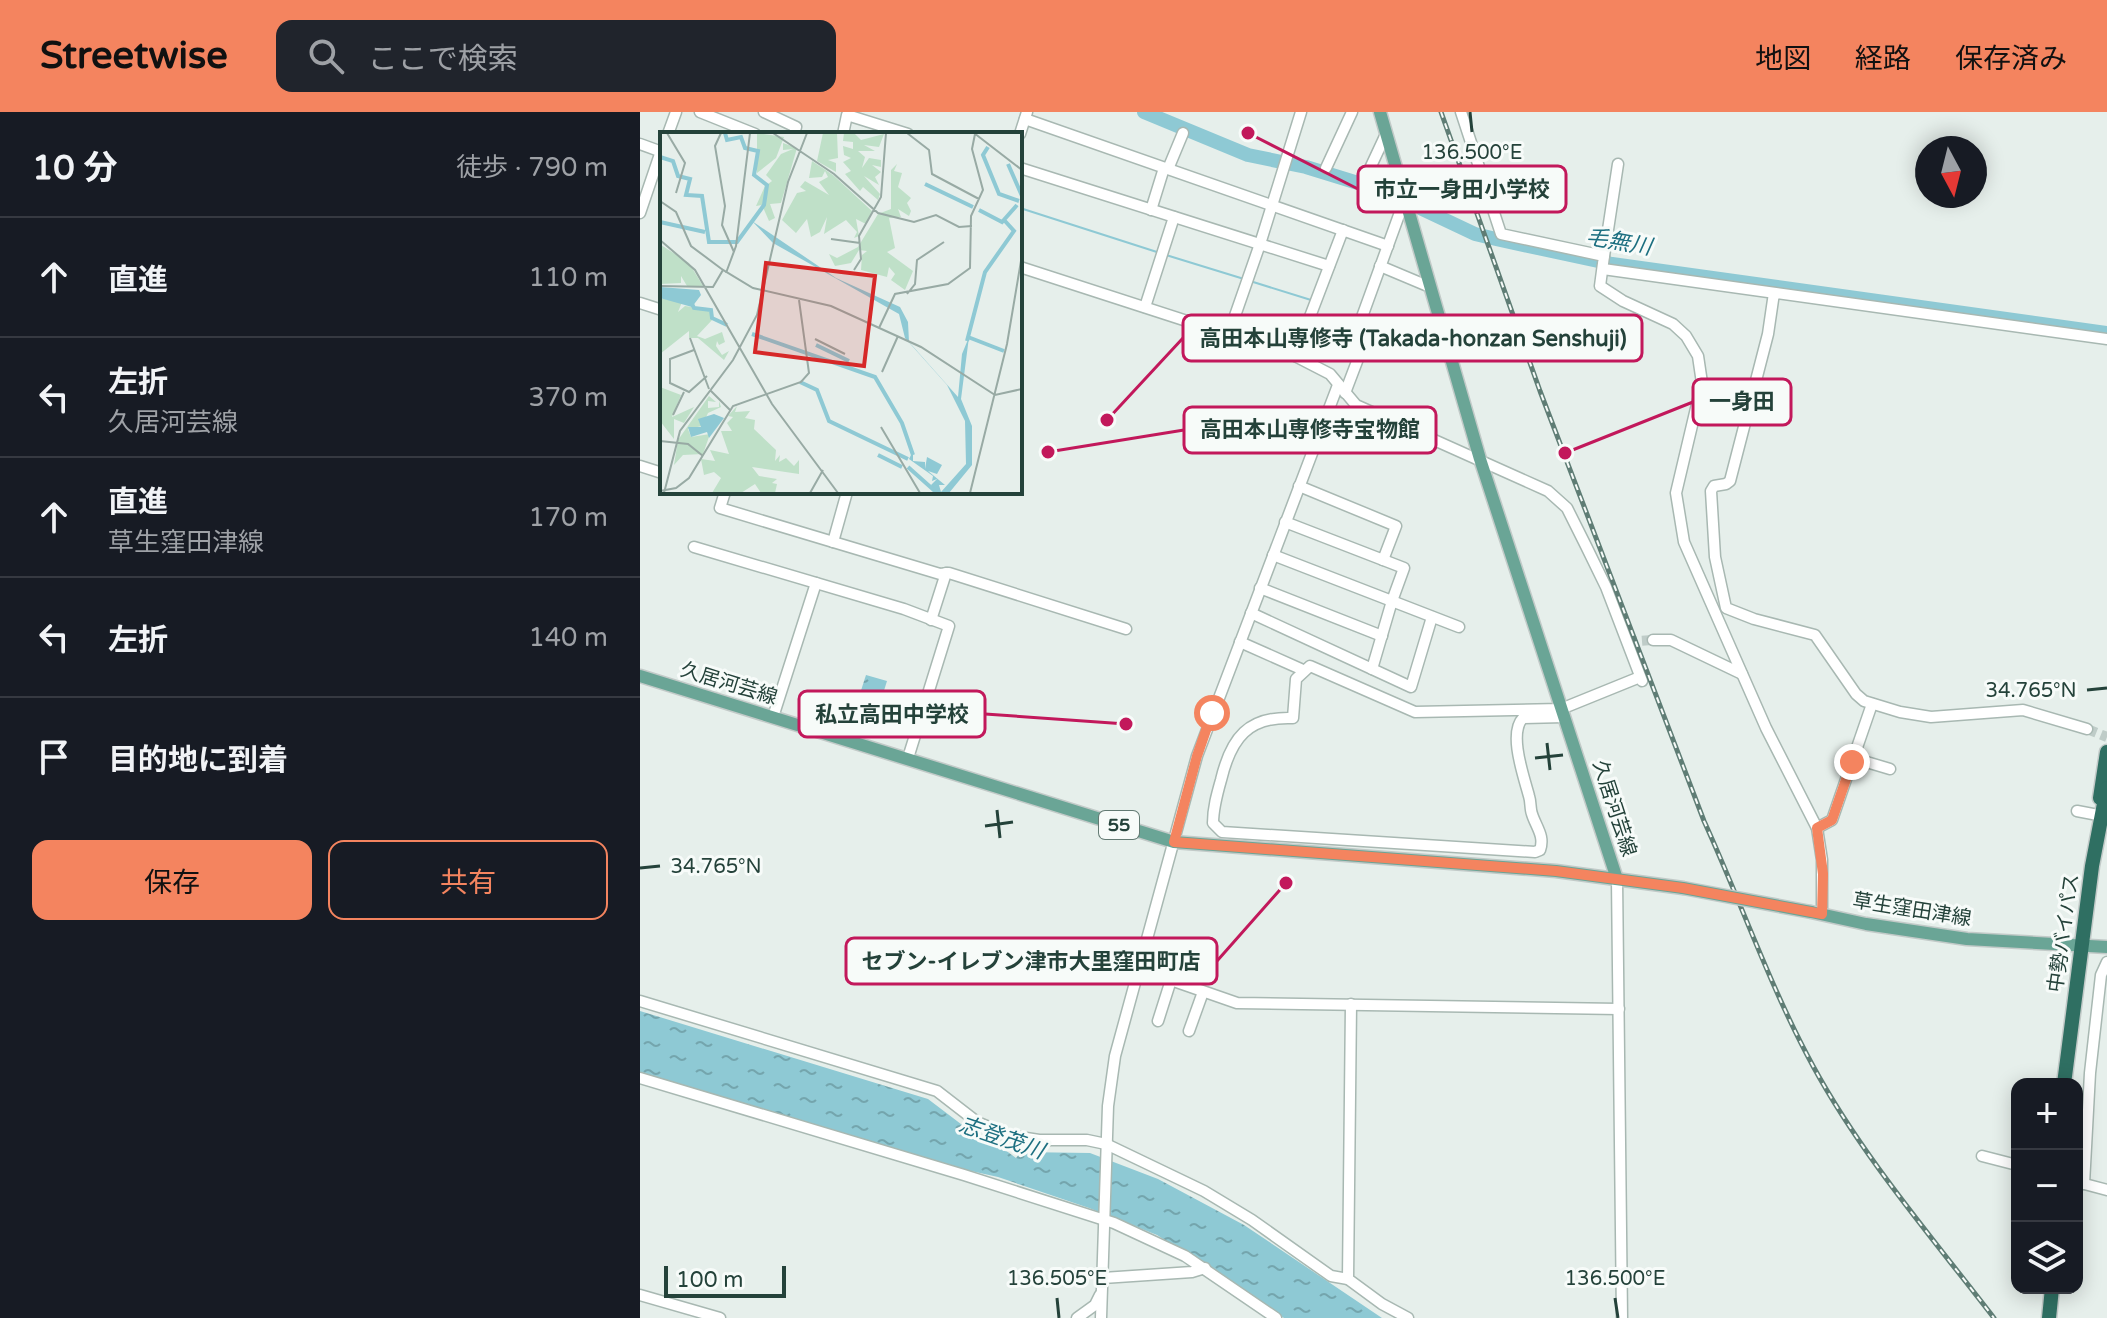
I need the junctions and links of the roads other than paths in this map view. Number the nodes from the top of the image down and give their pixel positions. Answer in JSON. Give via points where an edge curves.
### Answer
{"nodes":[{"id":1,"x":676,"y":112,"type":"edge"},
{"id":2,"x":700,"y":112,"type":"edge"},
{"id":3,"x":764,"y":112,"type":"edge"},
{"id":4,"x":1301,"y":112,"type":"edge"},
{"id":5,"x":1352,"y":112,"type":"edge"},
{"id":6,"x":1380,"y":112,"type":"edge"},
{"id":7,"x":1461,"y":112,"type":"edge"},
{"id":8,"x":847,"y":114,"type":"edge"},
{"id":9,"x":1026,"y":115,"type":"edge"},
{"id":10,"x":669,"y":132,"type":"edge"},
{"id":11,"x":750,"y":132,"type":"edge"},
{"id":12,"x":795,"y":132,"type":"edge"},
{"id":13,"x":902,"y":132,"type":"edge"},
{"id":14,"x":1183,"y":133,"type":"dead end"},
{"id":15,"x":1386,"y":134,"type":"junction"},
{"id":16,"x":640,"y":144,"type":"edge"},
{"id":17,"x":660,"y":150,"type":"edge"},
{"id":18,"x":660,"y":157,"type":"edge"},
{"id":19,"x":1618,"y":164,"type":"dead end"},
{"id":20,"x":1166,"y":168,"type":"junction"},
{"id":21,"x":1326,"y":168,"type":"dead end"},
{"id":22,"x":1022,"y":169,"type":"edge"},
{"id":23,"x":1365,"y":179,"type":"dead end"},
{"id":24,"x":1273,"y":206,"type":"junction"},
{"id":25,"x":1408,"y":207,"type":"junction"},
{"id":26,"x":1151,"y":210,"type":"junction"},
{"id":27,"x":640,"y":213,"type":"edge"},
{"id":28,"x":1174,"y":217,"type":"junction"},
{"id":29,"x":1343,"y":230,"type":"junction"},
{"id":30,"x":1260,"y":244,"type":"junction"},
{"id":31,"x":1388,"y":246,"type":"junction"},
{"id":32,"x":1604,"y":262,"type":"junction"},
{"id":33,"x":1329,"y":266,"type":"junction"},
{"id":34,"x":1380,"y":266,"type":"junction"},
{"id":35,"x":1022,"y":268,"type":"edge"},
{"id":36,"x":1430,"y":287,"type":"junction"},
{"id":37,"x":1774,"y":293,"type":"junction"},
{"id":38,"x":640,"y":303,"type":"edge"},
{"id":39,"x":1145,"y":307,"type":"junction"},
{"id":40,"x":660,"y":309,"type":"edge"},
{"id":41,"x":1307,"y":322,"type":"junction"},
{"id":42,"x":1229,"y":333,"type":"junction"},
{"id":43,"x":1354,"y":339,"type":"junction"},
{"id":44,"x":2107,"y":339,"type":"edge"},
{"id":45,"x":1295,"y":356,"type":"junction"},
{"id":46,"x":1341,"y":389,"type":"junction"},
{"id":47,"x":1480,"y":459,"type":"junction"},
{"id":48,"x":640,"y":466,"type":"edge"},
{"id":49,"x":660,"y":472,"type":"edge"},
{"id":50,"x":1299,"y":486,"type":"junction"},
{"id":51,"x":724,"y":494,"type":"edge"},
{"id":52,"x":846,"y":494,"type":"edge"},
{"id":53,"x":1285,"y":522,"type":"junction"},
{"id":54,"x":833,"y":542,"type":"junction"},
{"id":55,"x":694,"y":547,"type":"dead end"},
{"id":56,"x":1273,"y":555,"type":"junction"},
{"id":57,"x":1383,"y":560,"type":"junction"},
{"id":58,"x":946,"y":573,"type":"junction"},
{"id":59,"x":816,"y":583,"type":"junction"},
{"id":60,"x":1260,"y":588,"type":"junction"},
{"id":61,"x":1392,"y":601,"type":"junction"},
{"id":62,"x":1713,"y":608,"type":"junction"},
{"id":63,"x":1726,"y":608,"type":"junction"},
{"id":64,"x":1251,"y":613,"type":"junction"},
{"id":65,"x":1432,"y":617,"type":"junction"},
{"id":66,"x":931,"y":620,"type":"junction"},
{"id":67,"x":1459,"y":627,"type":"dead end"},
{"id":68,"x":1126,"y":629,"type":"dead end"},
{"id":69,"x":1382,"y":636,"type":"junction"},
{"id":70,"x":1653,"y":640,"type":"tunnel mouth"},
{"id":71,"x":1240,"y":642,"type":"junction"},
{"id":72,"x":1372,"y":669,"type":"junction"},
{"id":73,"x":1303,"y":670,"type":"junction"},
{"id":74,"x":1744,"y":675,"type":"junction"},
{"id":75,"x":640,"y":676,"type":"edge"},
{"id":76,"x":1872,"y":704,"type":"junction"},
{"id":77,"x":1562,"y":713,"type":"junction"},
{"id":78,"x":773,"y":717,"type":"junction"},
{"id":79,"x":2087,"y":729,"type":"tunnel mouth"},
{"id":80,"x":2107,"y":752,"type":"edge"},
{"id":81,"x":908,"y":758,"type":"junction"},
{"id":82,"x":1853,"y":758,"type":"junction"},
{"id":83,"x":1890,"y":769,"type":"dead end"},
{"id":84,"x":2107,"y":788,"type":"edge"},
{"id":85,"x":2077,"y":811,"type":"dead end"},
{"id":86,"x":2102,"y":813,"type":"edge"},
{"id":87,"x":1817,"y":828,"type":"junction"},
{"id":88,"x":1174,"y":842,"type":"junction"},
{"id":89,"x":2092,"y":866,"type":"junction"},
{"id":90,"x":1617,"y":879,"type":"junction"},
{"id":91,"x":1817,"y":913,"type":"junction"},
{"id":92,"x":2082,"y":946,"type":"junction"},
{"id":93,"x":2107,"y":947,"type":"edge"},
{"id":94,"x":2107,"y":962,"type":"edge"},
{"id":95,"x":1140,"y":964,"type":"junction"},
{"id":96,"x":1171,"y":980,"type":"junction"},
{"id":97,"x":1203,"y":992,"type":"junction"},
{"id":98,"x":640,"y":1001,"type":"edge"},
{"id":99,"x":1351,"y":1004,"type":"junction"},
{"id":100,"x":1619,"y":1009,"type":"junction"},
{"id":101,"x":1158,"y":1021,"type":"dead end"},
{"id":102,"x":1189,"y":1031,"type":"dead end"},
{"id":103,"x":640,"y":1078,"type":"edge"},
{"id":104,"x":2065,"y":1078,"type":"edge"},
{"id":105,"x":1106,"y":1146,"type":"junction"},
{"id":106,"x":2083,"y":1150,"type":"edge"},
{"id":107,"x":1982,"y":1156,"type":"dead end"},
{"id":108,"x":2011,"y":1163,"type":"edge"},
{"id":109,"x":2083,"y":1184,"type":"edge"},
{"id":110,"x":2107,"y":1190,"type":"edge"},
{"id":111,"x":1104,"y":1221,"type":"junction"},
{"id":112,"x":1205,"y":1268,"type":"junction"},
{"id":113,"x":1348,"y":1279,"type":"junction"},
{"id":114,"x":1103,"y":1284,"type":"junction"},
{"id":115,"x":2051,"y":1294,"type":"edge"},
{"id":116,"x":640,"y":1295,"type":"edge"},
{"id":117,"x":720,"y":1318,"type":"edge"},
{"id":118,"x":1077,"y":1318,"type":"edge"},
{"id":119,"x":1101,"y":1318,"type":"edge"},
{"id":120,"x":1276,"y":1318,"type":"edge"},
{"id":121,"x":1408,"y":1318,"type":"edge"},
{"id":122,"x":1622,"y":1318,"type":"edge"},
{"id":123,"x":2049,"y":1318,"type":"edge"}],
"edges":[{"from":1,"to":10,"type":"street"},
{"from":2,"to":11,"type":"street"},
{"from":3,"to":12,"type":"street","via":[[796,127]]},
{"from":4,"to":24,"type":"street"},
{"from":5,"to":21,"type":"street"},
{"from":6,"to":15,"type":"main road","name":"久居河芸線"},
{"from":7,"to":32,"type":"street","via":[[1501,234]]},
{"from":8,"to":13,"type":"street"},
{"from":9,"to":20,"type":"street"},
{"from":14,"to":20,"type":"street"},
{"from":15,"to":23,"type":"street"},
{"from":15,"to":25,"type":"main road","name":"久居河芸線"},
{"from":16,"to":17,"type":"street"},
{"from":18,"to":27,"type":"street"},
{"from":19,"to":32,"type":"street"},
{"from":20,"to":24,"type":"street"},
{"from":20,"to":26,"type":"street"},
{"from":22,"to":26,"type":"street"},
{"from":24,"to":29,"type":"street"},
{"from":24,"to":30,"type":"street"},
{"from":25,"to":31,"type":"street","via":[[1403,204]]},
{"from":25,"to":36,"type":"main road","name":"久居河芸線"},
{"from":26,"to":28,"type":"street"},
{"from":28,"to":30,"type":"street"},
{"from":28,"to":39,"type":"street"},
{"from":29,"to":31,"type":"street"},
{"from":29,"to":33,"type":"street"},
{"from":30,"to":33,"type":"street"},
{"from":30,"to":42,"type":"street"},
{"from":31,"to":34,"type":"street"},
{"from":32,"to":37,"type":"street"},
{"from":32,"to":62,"type":"street","via":[[1600,286],[1673,324],[1698,356],[1702,383],[1677,501],[1684,542]]},
{"from":33,"to":41,"type":"street"},
{"from":34,"to":36,"type":"street"},
{"from":34,"to":43,"type":"street"},
{"from":35,"to":39,"type":"street"},
{"from":36,"to":47,"type":"main road","name":"久居河芸線"},
{"from":37,"to":44,"type":"street"},
{"from":37,"to":63,"type":"street","via":[[1730,481],[1711,491],[1715,557]]},
{"from":38,"to":40,"type":"street"},
{"from":39,"to":42,"type":"street"},
{"from":41,"to":43,"type":"street"},
{"from":41,"to":45,"type":"street"},
{"from":42,"to":45,"type":"street"},
{"from":43,"to":46,"type":"street","via":[[1364,343]]},
{"from":45,"to":46,"type":"street","via":[[1330,374]]},
{"from":46,"to":47,"type":"street","via":[[1356,405]]},
{"from":46,"to":50,"type":"street"},
{"from":47,"to":77,"type":"main road","name":"久居河芸線"},
{"from":47,"to":77,"type":"street","via":[[1562,502],[1606,587],[1642,680]]},
{"from":48,"to":49,"type":"street"},
{"from":50,"to":53,"type":"street"},
{"from":50,"to":57,"type":"street","via":[[1396,526]]},
{"from":51,"to":54,"type":"street","via":[[720,508]]},
{"from":52,"to":54,"type":"street"},
{"from":53,"to":56,"type":"street"},
{"from":53,"to":57,"type":"street"},
{"from":54,"to":58,"type":"street"},
{"from":55,"to":59,"type":"street"},
{"from":56,"to":60,"type":"street"},
{"from":56,"to":61,"type":"street"},
{"from":57,"to":61,"type":"street","via":[[1404,568]]},
{"from":58,"to":66,"type":"street"},
{"from":58,"to":68,"type":"street"},
{"from":59,"to":66,"type":"street"},
{"from":59,"to":78,"type":"street"},
{"from":60,"to":64,"type":"street"},
{"from":60,"to":69,"type":"street"},
{"from":61,"to":65,"type":"street"},
{"from":61,"to":69,"type":"street"},
{"from":62,"to":63,"type":"street"},
{"from":62,"to":74,"type":"street"},
{"from":63,"to":76,"type":"street","via":[[1815,635],[1847,683]]},
{"from":64,"to":71,"type":"street"},
{"from":64,"to":72,"type":"street"},
{"from":65,"to":67,"type":"street"},
{"from":65,"to":72,"type":"street","via":[[1411,687]]},
{"from":66,"to":81,"type":"street","via":[[949,626]]},
{"from":69,"to":72,"type":"street"},
{"from":70,"to":74,"type":"street","via":[[1671,640]]},
{"from":71,"to":73,"type":"street"},
{"from":71,"to":88,"type":"street","via":[[1197,756]]},
{"from":73,"to":77,"type":"street","via":[[1310,666],[1415,712]]},
{"from":73,"to":77,"type":"street","via":[[1296,679],[1293,718],[1257,723],[1232,746],[1214,810],[1219,831],[1538,851],[1541,836],[1531,813],[1517,728],[1523,718]]},
{"from":74,"to":87,"type":"street"},
{"from":75,"to":78,"type":"main road","name":"久居河芸線","number":"55"},
{"from":76,"to":79,"type":"street","via":[[1931,717],[2023,710]]},
{"from":76,"to":82,"type":"street"},
{"from":77,"to":90,"type":"main road","name":"久居河芸線"},
{"from":78,"to":81,"type":"main road","name":"久居河芸線","number":"55"},
{"from":80,"to":86,"type":"highway"},
{"from":81,"to":88,"type":"main road","name":"久居河芸線","number":"55"},
{"from":82,"to":83,"type":"street"},
{"from":82,"to":87,"type":"street","via":[[1832,820]]},
{"from":84,"to":89,"type":"highway","name":"中勢バイパス"},
{"from":85,"to":86,"type":"street"},
{"from":86,"to":89,"type":"highway"},
{"from":87,"to":91,"type":"street","via":[[1823,874]]},
{"from":88,"to":90,"type":"main road","name":"久居河芸線","number":"55"},
{"from":88,"to":95,"type":"street"},
{"from":89,"to":92,"type":"highway","name":"中勢バイパス"},
{"from":90,"to":91,"type":"main road","name":"草生窪田津線","bridge":true},
{"from":90,"to":100,"type":"street"},
{"from":91,"to":92,"type":"main road","name":"草生窪田津線","via":[[1967,939]]},
{"from":92,"to":93,"type":"main road","name":"草生窪田津線"},
{"from":92,"to":104,"type":"highway","name":"中勢バイパス"},
{"from":94,"to":106,"type":"street","via":[[2099,989]]},
{"from":95,"to":96,"type":"street"},
{"from":95,"to":105,"type":"street","via":[[1115,1056]]},
{"from":96,"to":97,"type":"street"},
{"from":96,"to":101,"type":"street"},
{"from":97,"to":99,"type":"street","via":[[1237,1003]]},
{"from":97,"to":102,"type":"street"},
{"from":98,"to":105,"type":"street","via":[[937,1091],[977,1122],[1008,1135]]},
{"from":99,"to":100,"type":"street"},
{"from":99,"to":113,"type":"street"},
{"from":100,"to":122,"type":"street"},
{"from":103,"to":111,"type":"street"},
{"from":105,"to":111,"type":"street"},
{"from":105,"to":113,"type":"street","via":[[1204,1191],[1331,1276]]},
{"from":107,"to":108,"type":"street"},
{"from":109,"to":110,"type":"street"},
{"from":111,"to":112,"type":"street"},
{"from":111,"to":114,"type":"street"},
{"from":112,"to":114,"type":"street"},
{"from":112,"to":120,"type":"street"},
{"from":113,"to":121,"type":"street"},
{"from":114,"to":118,"type":"street","via":[[1095,1305]]},
{"from":114,"to":119,"type":"street"},
{"from":115,"to":123,"type":"highway"},
{"from":116,"to":117,"type":"street"}]}
